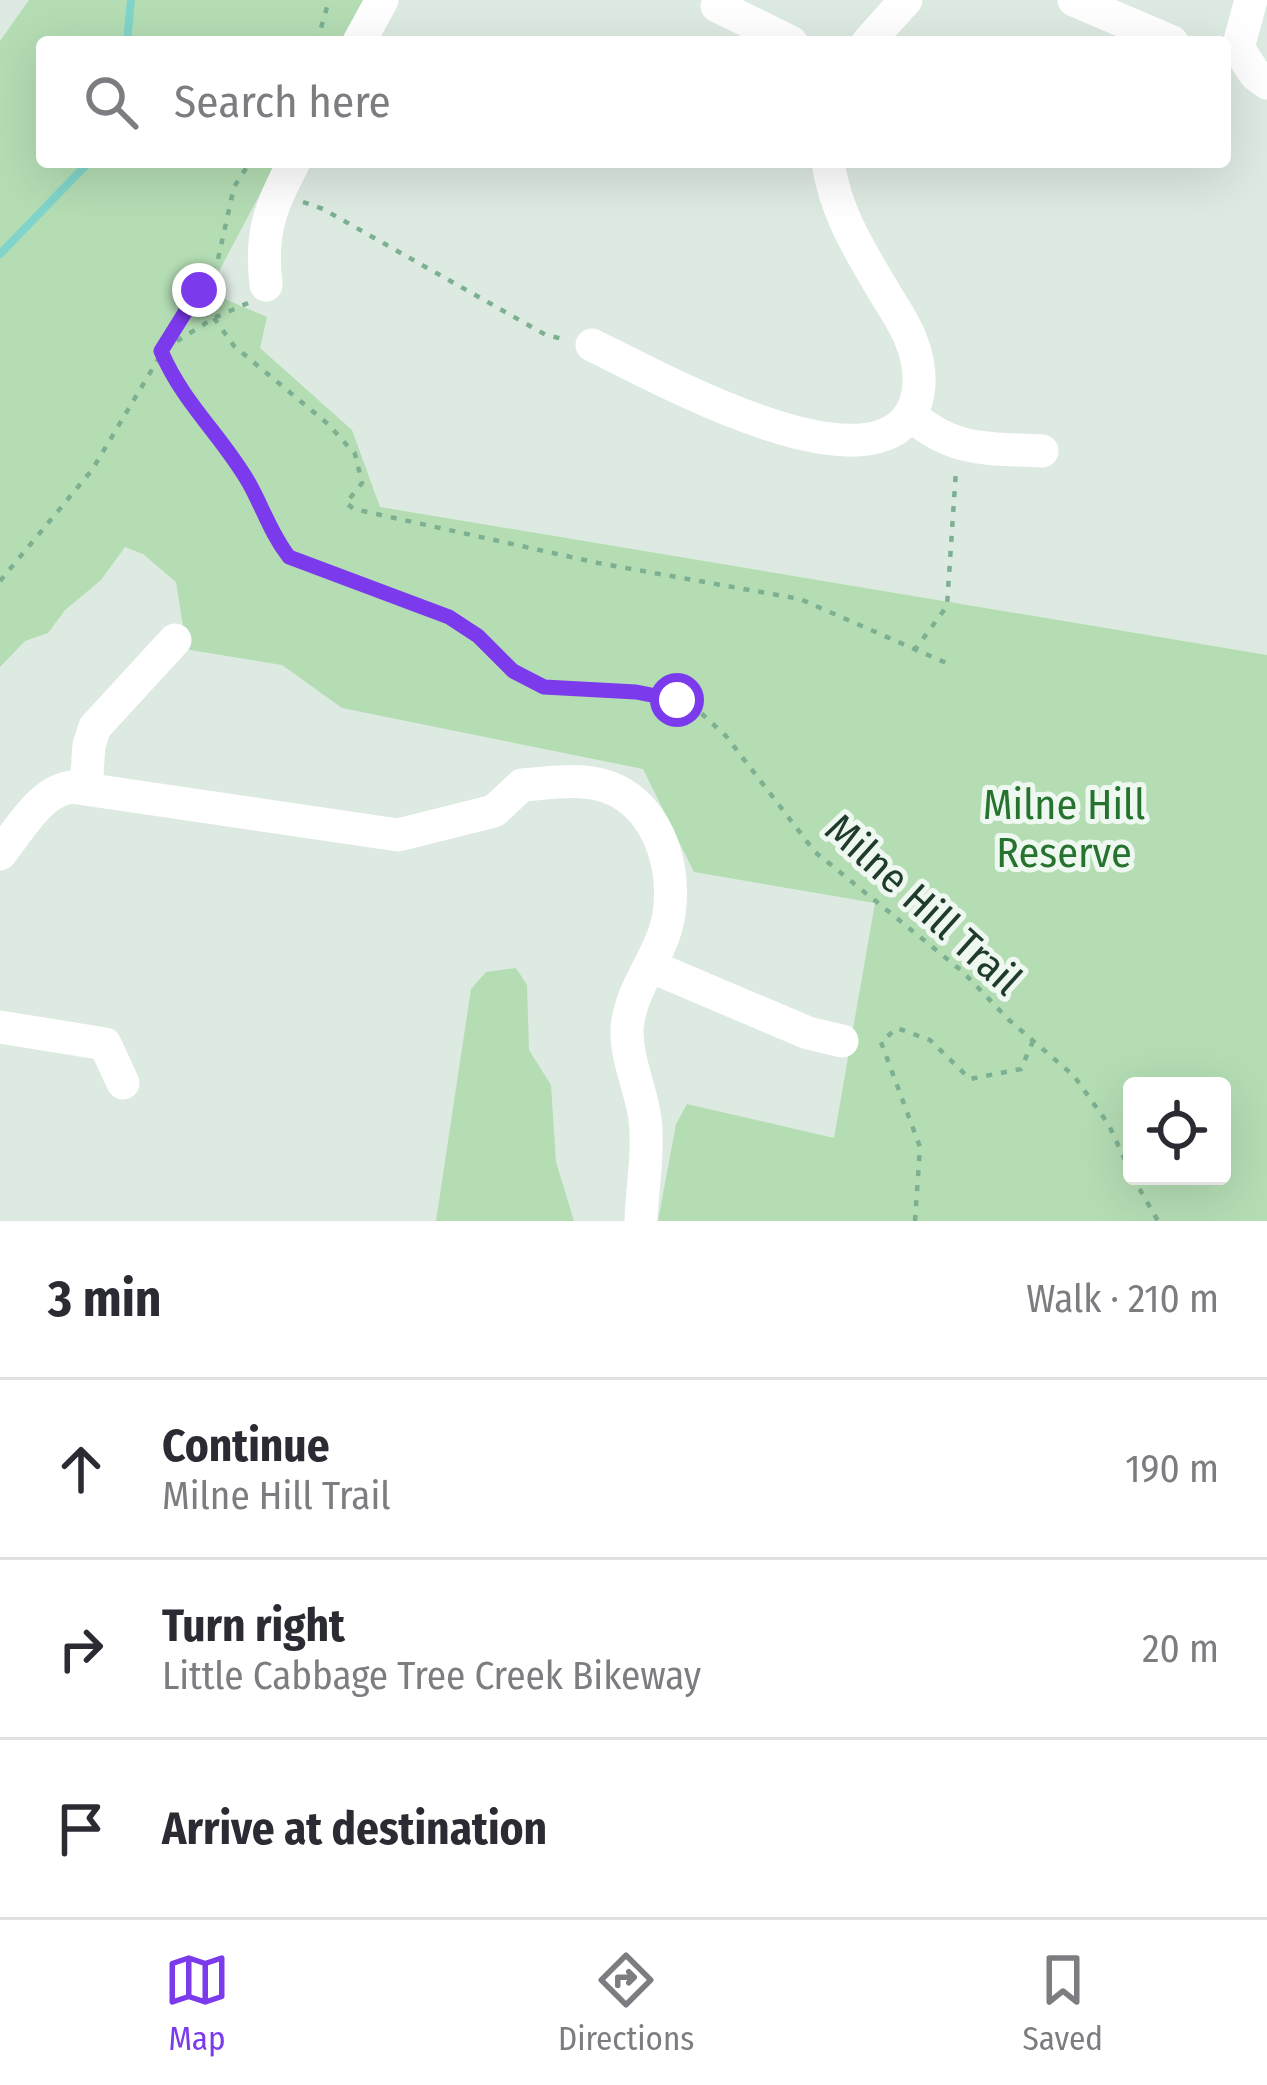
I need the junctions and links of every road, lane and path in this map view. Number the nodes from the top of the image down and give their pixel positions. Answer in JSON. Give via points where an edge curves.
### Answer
{"nodes":[{"id":1,"x":328,"y":0,"type":"edge"},
{"id":2,"x":382,"y":0,"type":"edge"},
{"id":3,"x":906,"y":0,"type":"edge"},
{"id":4,"x":1074,"y":0,"type":"edge"},
{"id":5,"x":1251,"y":0,"type":"edge"},
{"id":6,"x":717,"y":6,"type":"dead end"},
{"id":7,"x":319,"y":36,"type":"edge"},
{"id":8,"x":362,"y":36,"type":"edge"},
{"id":9,"x":779,"y":36,"type":"edge"},
{"id":10,"x":873,"y":36,"type":"edge"},
{"id":11,"x":1158,"y":36,"type":"edge"},
{"id":12,"x":1232,"y":51,"type":"edge"},
{"id":13,"x":1267,"y":82,"type":"edge"},
{"id":14,"x":246,"y":168,"type":"edge"},
{"id":15,"x":291,"y":168,"type":"edge"},
{"id":16,"x":829,"y":168,"type":"edge"},
{"id":17,"x":277,"y":193,"type":"junction"},
{"id":18,"x":266,"y":285,"type":"joint"},
{"id":19,"x":214,"y":318,"type":"junction"},
{"id":20,"x":592,"y":345,"type":"joint"},
{"id":21,"x":161,"y":351,"type":"junction"},
{"id":22,"x":910,"y":415,"type":"junction"},
{"id":23,"x":947,"y":442,"type":"junction"},
{"id":24,"x":1042,"y":451,"type":"dead end"},
{"id":25,"x":0,"y":581,"type":"edge"},
{"id":26,"x":175,"y":640,"type":"dead end"},
{"id":27,"x":914,"y":651,"type":"junction"},
{"id":28,"x":951,"y":665,"type":"dead end"},
{"id":29,"x":86,"y":788,"type":"junction"},
{"id":30,"x":0,"y":854,"type":"edge"},
{"id":31,"x":650,"y":965,"type":"junction"},
{"id":32,"x":0,"y":1027,"type":"edge"},
{"id":33,"x":842,"y":1041,"type":"dead end"},
{"id":34,"x":1033,"y":1041,"type":"junction"},
{"id":35,"x":123,"y":1083,"type":"dead end"},
{"id":36,"x":1123,"y":1156,"type":"edge"},
{"id":37,"x":1137,"y":1185,"type":"edge"},
{"id":38,"x":640,"y":1221,"type":"edge"},
{"id":39,"x":915,"y":1221,"type":"edge"},
{"id":40,"x":1158,"y":1221,"type":"edge"}],
"edges":[{"from":1,"to":7,"type":"path"},
{"from":2,"to":8,"type":"street"},
{"from":3,"to":10,"type":"street"},
{"from":4,"to":11,"type":"street"},
{"from":5,"to":12,"type":"street"},
{"from":6,"to":9,"type":"street"},
{"from":12,"to":13,"type":"street"},
{"from":14,"to":21,"type":"path","via":[[218,259]]},
{"from":15,"to":17,"type":"street"},
{"from":16,"to":22,"type":"street","via":[[850,233],[912,342],[920,390]]},
{"from":17,"to":18,"type":"street","via":[[261,247]]},
{"from":17,"to":20,"type":"path","via":[[323,209],[547,335]]},
{"from":18,"to":19,"type":"path","via":[[244,307]]},
{"from":19,"to":21,"type":"path"},
{"from":19,"to":27,"type":"path","via":[[233,346],[355,454],[362,483],[346,503],[354,509],[800,599]]},
{"from":20,"to":22,"type":"street","via":[[791,431],[878,440]]},
{"from":21,"to":25,"type":"path","via":[[92,470]]},
{"from":21,"to":34,"type":"path","name":"Milne Hill Trail","via":[[175,385],[249,482],[289,557],[449,617],[544,687],[636,692],[702,714],[815,852],[962,971]]},
{"from":22,"to":23,"type":"street"},
{"from":23,"to":24,"type":"street"},
{"from":23,"to":27,"type":"path","via":[[945,463],[956,470],[947,606]]},
{"from":26,"to":29,"type":"street","via":[[95,727]]},
{"from":27,"to":28,"type":"path"},
{"from":29,"to":30,"type":"street","via":[[53,792]]},
{"from":29,"to":31,"type":"street","via":[[398,835],[494,811],[522,785],[601,785],[637,804],[663,849],[669,894]]},
{"from":31,"to":33,"type":"street"},
{"from":31,"to":38,"type":"street","via":[[627,1035],[646,1123]]},
{"from":32,"to":35,"type":"street","via":[[105,1044]]},
{"from":34,"to":36,"type":"path","name":"Milne Hill Trail","via":[[1074,1076]]},
{"from":34,"to":39,"type":"path","via":[[1021,1070],[970,1079],[931,1040],[897,1028],[881,1042],[920,1147]]},
{"from":37,"to":40,"type":"path","name":"Milne Hill Trail"}]}
